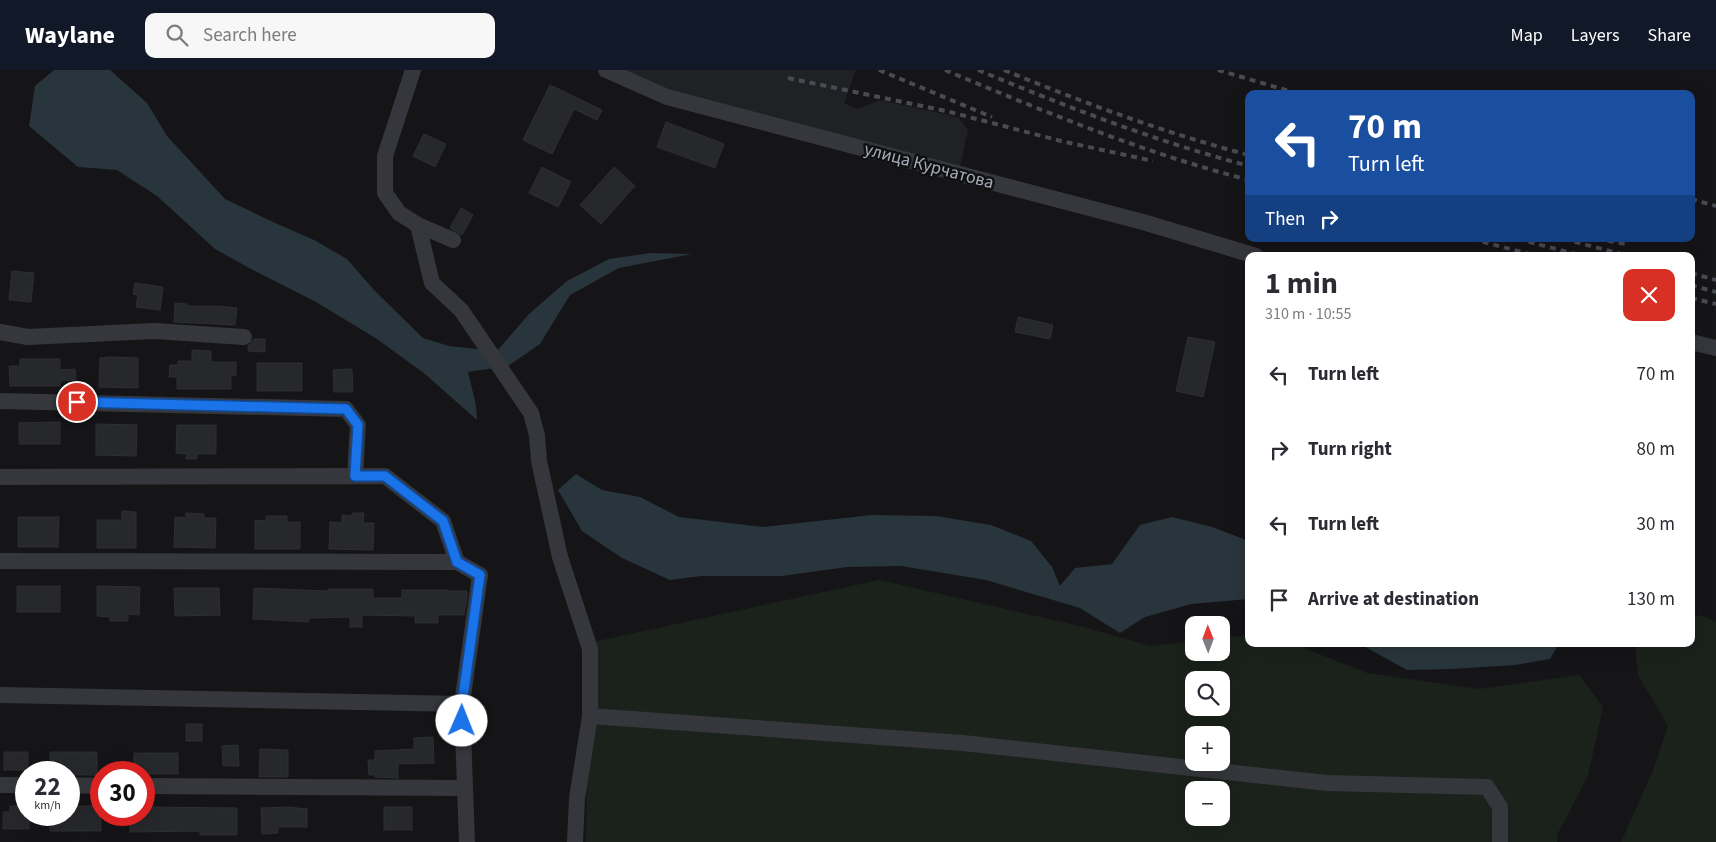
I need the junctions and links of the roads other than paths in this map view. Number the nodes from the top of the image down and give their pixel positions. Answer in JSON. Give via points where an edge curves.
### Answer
{"nodes":[{"id":1,"x":413,"y":70,"type":"edge"},
{"id":2,"x":606,"y":70,"type":"edge"},
{"id":3,"x":418,"y":226,"type":"junction"},
{"id":4,"x":453,"y":240,"type":"dead end"},
{"id":5,"x":1245,"y":253,"type":"edge"},
{"id":6,"x":0,"y":332,"type":"edge"},
{"id":7,"x":244,"y":336,"type":"dead end"},
{"id":8,"x":1695,"y":343,"type":"edge"},
{"id":9,"x":1716,"y":348,"type":"edge"},
{"id":10,"x":0,"y":401,"type":"edge"},
{"id":11,"x":355,"y":476,"type":"junction"},
{"id":12,"x":0,"y":478,"type":"edge"},
{"id":13,"x":0,"y":561,"type":"edge"},
{"id":14,"x":457,"y":562,"type":"junction"},
{"id":15,"x":0,"y":695,"type":"edge"},
{"id":16,"x":462,"y":704,"type":"junction"},
{"id":17,"x":590,"y":716,"type":"junction"},
{"id":18,"x":0,"y":785,"type":"edge"},
{"id":19,"x":15,"y":785,"type":"edge"},
{"id":20,"x":155,"y":786,"type":"edge"},
{"id":21,"x":464,"y":788,"type":"junction"},
{"id":22,"x":467,"y":842,"type":"edge"},
{"id":23,"x":575,"y":842,"type":"edge"},
{"id":24,"x":1500,"y":842,"type":"edge"}],
"edges":[{"from":1,"to":3,"type":"street","via":[[385,156],[385,193],[400,212]]},
{"from":2,"to":5,"type":"street","name":"улица Курчатова","via":[[668,97],[1143,222]]},
{"from":3,"to":4,"type":"street"},
{"from":3,"to":17,"type":"street","via":[[432,283],[461,310],[531,413],[560,557],[590,649]]},
{"from":6,"to":7,"type":"street","via":[[28,337],[155,331]]},
{"from":8,"to":9,"type":"street"},
{"from":10,"to":11,"type":"street","via":[[346,409],[358,425]]},
{"from":11,"to":12,"type":"street"},
{"from":11,"to":14,"type":"street","via":[[385,476],[443,521]]},
{"from":13,"to":14,"type":"street"},
{"from":14,"to":16,"type":"street","via":[[480,575]]},
{"from":15,"to":16,"type":"street"},
{"from":16,"to":21,"type":"street"},
{"from":17,"to":23,"type":"street","via":[[577,798]]},
{"from":17,"to":24,"type":"street","via":[[962,743],[1327,783],[1487,787],[1500,807]]},
{"from":18,"to":19,"type":"street"},
{"from":20,"to":21,"type":"street"},
{"from":21,"to":22,"type":"street"}]}
